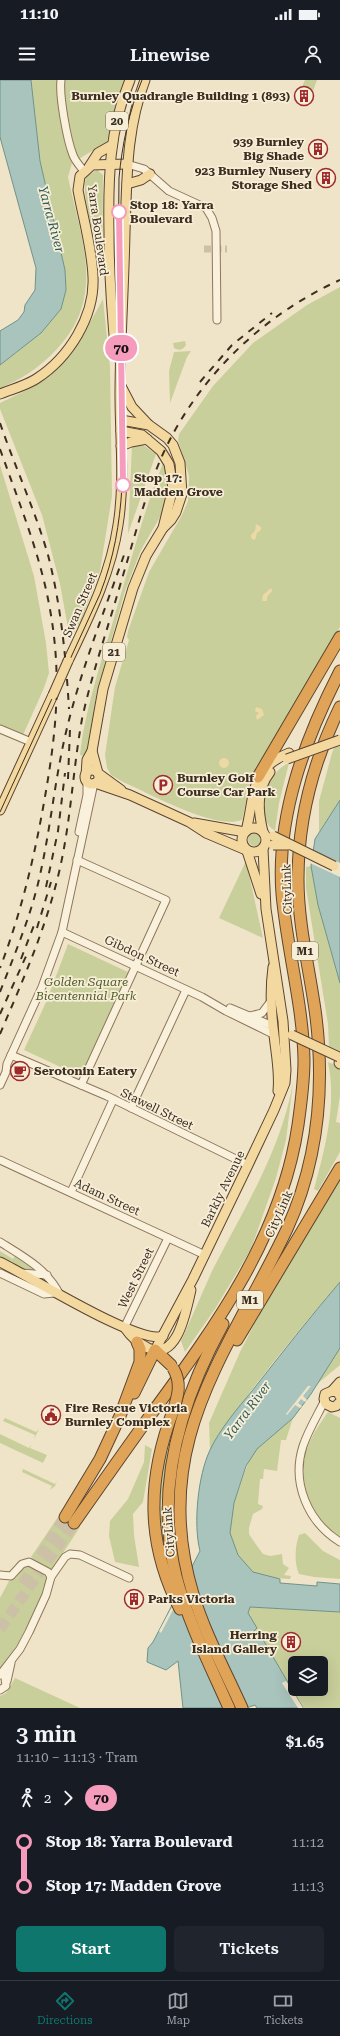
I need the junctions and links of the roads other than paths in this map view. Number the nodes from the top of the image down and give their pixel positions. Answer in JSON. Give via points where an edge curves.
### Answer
{"nodes":[{"id":1,"x":61,"y":80,"type":"edge"},
{"id":2,"x":130,"y":80,"type":"edge"},
{"id":3,"x":145,"y":80,"type":"edge"},
{"id":4,"x":112,"y":145,"type":"junction"},
{"id":5,"x":109,"y":164,"type":"junction"},
{"id":6,"x":127,"y":164,"type":"junction"},
{"id":7,"x":86,"y":169,"type":"junction"},
{"id":8,"x":150,"y":174,"type":"junction"},
{"id":9,"x":127,"y":184,"type":"junction"},
{"id":10,"x":217,"y":320,"type":"dead end"},
{"id":11,"x":120,"y":390,"type":"junction"},
{"id":12,"x":0,"y":394,"type":"edge"},
{"id":13,"x":121,"y":420,"type":"junction"},
{"id":14,"x":150,"y":425,"type":"junction"},
{"id":15,"x":121,"y":431,"type":"junction"},
{"id":16,"x":147,"y":440,"type":"junction"},
{"id":17,"x":121,"y":446,"type":"junction"},
{"id":18,"x":163,"y":528,"type":"junction"},
{"id":19,"x":340,"y":637,"type":"edge"},
{"id":20,"x":340,"y":671,"type":"edge"},
{"id":21,"x":340,"y":707,"type":"edge"},
{"id":22,"x":0,"y":729,"type":"edge"},
{"id":23,"x":340,"y":736,"type":"edge"},
{"id":24,"x":340,"y":740,"type":"edge"},
{"id":25,"x":31,"y":742,"type":"junction"},
{"id":26,"x":288,"y":756,"type":"junction"},
{"id":27,"x":93,"y":778,"type":"junction"},
{"id":28,"x":258,"y":778,"type":"junction"},
{"id":29,"x":0,"y":810,"type":"edge"},
{"id":30,"x":189,"y":822,"type":"junction"},
{"id":31,"x":246,"y":831,"type":"junction"},
{"id":32,"x":263,"y":832,"type":"junction"},
{"id":33,"x":273,"y":840,"type":"junction"},
{"id":34,"x":263,"y":849,"type":"junction"},
{"id":35,"x":247,"y":851,"type":"junction"},
{"id":36,"x":77,"y":860,"type":"junction"},
{"id":37,"x":340,"y":868,"type":"edge"},
{"id":38,"x":266,"y":909,"type":"junction"},
{"id":39,"x":62,"y":932,"type":"junction"},
{"id":40,"x":274,"y":964,"type":"junction"},
{"id":41,"x":136,"y":967,"type":"junction"},
{"id":42,"x":186,"y":990,"type":"junction"},
{"id":43,"x":272,"y":1001,"type":"junction"},
{"id":44,"x":211,"y":1002,"type":"junction"},
{"id":45,"x":250,"y":1016,"type":"junction"},
{"id":46,"x":273,"y":1030,"type":"junction"},
{"id":47,"x":289,"y":1037,"type":"junction"},
{"id":48,"x":11,"y":1055,"type":"junction"},
{"id":49,"x":304,"y":1060,"type":"junction"},
{"id":50,"x":339,"y":1060,"type":"edge"},
{"id":51,"x":82,"y":1085,"type":"junction"},
{"id":52,"x":0,"y":1086,"type":"edge"},
{"id":53,"x":114,"y":1100,"type":"junction"},
{"id":54,"x":131,"y":1108,"type":"junction"},
{"id":55,"x":274,"y":1110,"type":"junction"},
{"id":56,"x":0,"y":1160,"type":"edge"},
{"id":57,"x":248,"y":1165,"type":"junction"},
{"id":58,"x":340,"y":1168,"type":"edge"},
{"id":59,"x":71,"y":1192,"type":"junction"},
{"id":60,"x":168,"y":1238,"type":"junction"},
{"id":61,"x":0,"y":1242,"type":"edge"},
{"id":62,"x":205,"y":1255,"type":"junction"},
{"id":63,"x":0,"y":1262,"type":"edge"},
{"id":64,"x":0,"y":1273,"type":"edge"},
{"id":65,"x":21,"y":1273,"type":"junction"},
{"id":66,"x":47,"y":1275,"type":"junction"},
{"id":67,"x":193,"y":1279,"type":"junction"},
{"id":68,"x":57,"y":1294,"type":"junction"},
{"id":69,"x":124,"y":1328,"type":"junction"},
{"id":70,"x":162,"y":1336,"type":"junction"},
{"id":71,"x":137,"y":1342,"type":"junction"},
{"id":72,"x":160,"y":1350,"type":"junction"},
{"id":73,"x":340,"y":1382,"type":"edge"},
{"id":74,"x":202,"y":1397,"type":"junction"},
{"id":75,"x":336,"y":1399,"type":"edge"},
{"id":76,"x":120,"y":1416,"type":"junction"},
{"id":77,"x":340,"y":1542,"type":"edge"},
{"id":78,"x":0,"y":1575,"type":"edge"},
{"id":79,"x":51,"y":1577,"type":"junction"},
{"id":80,"x":172,"y":1577,"type":"junction"},
{"id":81,"x":129,"y":1578,"type":"dead end"},
{"id":82,"x":13,"y":1659,"type":"junction"},
{"id":83,"x":0,"y":1675,"type":"edge"},
{"id":84,"x":7,"y":1681,"type":"junction"},
{"id":85,"x":0,"y":1690,"type":"edge"},
{"id":86,"x":229,"y":1708,"type":"edge"},
{"id":87,"x":242,"y":1708,"type":"edge"}],
"edges":[{"from":1,"to":7,"type":"street","name":"Yarra Boulevard","via":[[70,148],[76,160]]},
{"from":2,"to":4,"type":"main road","number":"20","via":[[122,100]]},
{"from":3,"to":6,"type":"main road","number":"20","via":[[131,129]]},
{"from":4,"to":5,"type":"main road","number":"20"},
{"from":4,"to":7,"type":"main road","via":[[98,153]]},
{"from":5,"to":6,"type":"main road"},
{"from":5,"to":7,"type":"main road","via":[[98,164]]},
{"from":5,"to":11,"type":"main road","name":"Swan Street","number":"20","via":[[110,293]]},
{"from":6,"to":8,"type":"street","via":[[137,166]]},
{"from":6,"to":9,"type":"main road","name":"Swan Street","number":"20"},
{"from":7,"to":12,"type":"main road","name":"Yarra Boulevard","via":[[80,176],[78,190],[93,278],[92,297],[86,318],[73,341],[55,363],[37,378]]},
{"from":8,"to":9,"type":"main road"},
{"from":8,"to":10,"type":"street","via":[[169,191],[204,207],[212,218],[216,237]]},
{"from":9,"to":11,"type":"main road","name":"Swan Street","number":"20"},
{"from":11,"to":13,"type":"main road","name":"Swan Street","number":"20"},
{"from":11,"to":14,"type":"main road"},
{"from":13,"to":14,"type":"main road","number":"21"},
{"from":13,"to":15,"type":"main road","name":"Swan Street","number":"20"},
{"from":14,"to":18,"type":"main road","number":"21","via":[[173,445],[182,472],[180,503],[171,520]]},
{"from":15,"to":16,"type":"main road","number":"21","via":[[142,435]]},
{"from":15,"to":17,"type":"main road","name":"Swan Street","number":"20"},
{"from":16,"to":17,"type":"main road"},
{"from":16,"to":18,"type":"main road","number":"21","via":[[164,454],[173,478],[172,496]]},
{"from":17,"to":25,"type":"main road","name":"Swan Street","number":"20","bridge":true,"via":[[121,496],[112,555],[99,594]]},
{"from":18,"to":27,"type":"main road","number":"21","via":[[142,566],[128,603],[103,689],[92,751],[87,760]]},
{"from":19,"to":28,"type":"highway"},
{"from":20,"to":49,"type":"highway","name":"CityLink","number":"M1","via":[[316,722],[300,765],[284,835],[282,892]]},
{"from":21,"to":74,"type":"highway","name":"CityLink","number":"M1","via":[[320,753],[313,777],[302,825],[298,864],[300,912],[316,1016],[320,1062],[320,1109],[312,1159],[290,1223]]},
{"from":22,"to":25,"type":"street"},
{"from":23,"to":26,"type":"main road"},
{"from":24,"to":26,"type":"main road","bridge":true},
{"from":25,"to":29,"type":"main road","name":"Swan Street","number":"20"},
{"from":26,"to":28,"type":"main road","via":[[272,762]]},
{"from":26,"to":32,"type":"main road","via":[[269,773],[260,790],[258,807]]},
{"from":27,"to":30,"type":"main road"},
{"from":27,"to":36,"type":"street","via":[[80,825]]},
{"from":28,"to":31,"type":"main road","via":[[252,792]]},
{"from":30,"to":31,"type":"main road"},
{"from":30,"to":35,"type":"main road","via":[[206,833]]},
{"from":31,"to":32,"type":"main road","via":[[256,828]]},
{"from":31,"to":35,"type":"main road","via":[[241,840]]},
{"from":32,"to":33,"type":"main road"},
{"from":32,"to":34,"type":"main road","via":[[266,840]]},
{"from":33,"to":34,"type":"main road"},
{"from":33,"to":37,"type":"main road","bridge":true},
{"from":34,"to":35,"type":"main road","via":[[256,853]]},
{"from":34,"to":38,"type":"main road"},
{"from":35,"to":38,"type":"main road"},
{"from":36,"to":39,"type":"street"},
{"from":36,"to":41,"type":"street","via":[[166,900]]},
{"from":38,"to":40,"type":"main road"},
{"from":39,"to":41,"type":"street","name":"Gibdon Street"},
{"from":39,"to":48,"type":"street","via":[[42,987]]},
{"from":40,"to":43,"type":"main road","name":"Barkly Avenue"},
{"from":40,"to":47,"type":"main road","name":"Barkly Avenue"},
{"from":41,"to":42,"type":"street","name":"Gibdon Street"},
{"from":41,"to":51,"type":"street"},
{"from":42,"to":44,"type":"street","name":"Gibdon Street"},
{"from":42,"to":54,"type":"street"},
{"from":43,"to":45,"type":"street","via":[[262,1013]]},
{"from":43,"to":46,"type":"main road","name":"Barkly Avenue"},
{"from":44,"to":45,"type":"street","name":"Gibdon Street"},
{"from":44,"to":46,"type":"street","name":"Gibdon Street","via":[[226,1011]]},
{"from":45,"to":46,"type":"street","name":"Gibdon Street"},
{"from":46,"to":47,"type":"main road","name":"Gibdon Street"},
{"from":46,"to":55,"type":"main road","name":"Barkly Avenue","via":[[279,1079]]},
{"from":47,"to":50,"type":"main road","name":"Gibdon Street"},
{"from":47,"to":55,"type":"main road","name":"Barkly Avenue","via":[[285,1079]]},
{"from":48,"to":51,"type":"street","name":"Stawell Street"},
{"from":48,"to":52,"type":"street"},
{"from":49,"to":76,"type":"highway","name":"CityLink","number":"M1","via":[[301,1106],[294,1150],[280,1199],[264,1237],[238,1287],[211,1330],[70,1520]]},
{"from":49,"to":80,"type":"highway","number":"M1","via":[[306,1111],[303,1137],[291,1187],[262,1255],[202,1364],[176,1440],[169,1479],[168,1517]]},
{"from":51,"to":53,"type":"street","name":"Stawell Street"},
{"from":53,"to":54,"type":"street","name":"Stawell Street"},
{"from":53,"to":59,"type":"street"},
{"from":54,"to":57,"type":"street","name":"Stawell Street"},
{"from":55,"to":57,"type":"main road","name":"Barkly Avenue"},
{"from":56,"to":59,"type":"street","name":"Adam Street"},
{"from":57,"to":62,"type":"main road","name":"Barkly Avenue"},
{"from":58,"to":74,"type":"highway"},
{"from":59,"to":60,"type":"street","name":"Adam Street"},
{"from":60,"to":62,"type":"street","name":"Adam Street"},
{"from":60,"to":69,"type":"street","name":"West Street"},
{"from":61,"to":66,"type":"street","via":[[32,1261]]},
{"from":62,"to":67,"type":"main road","name":"Barkly Avenue"},
{"from":63,"to":65,"type":"main road"},
{"from":64,"to":68,"type":"street","via":[[44,1294]]},
{"from":65,"to":66,"type":"street"},
{"from":65,"to":68,"type":"main road"},
{"from":66,"to":68,"type":"street","via":[[53,1282]]},
{"from":67,"to":70,"type":"main road","name":"Barkly Avenue"},
{"from":67,"to":72,"type":"main road","name":"Barkly Avenue","via":[[177,1336],[172,1344]]},
{"from":68,"to":69,"type":"main road"},
{"from":69,"to":70,"type":"main road","via":[[154,1337]]},
{"from":69,"to":71,"type":"main road"},
{"from":70,"to":72,"type":"main road"},
{"from":71,"to":72,"type":"main road"},
{"from":71,"to":76,"type":"highway","via":[[140,1362]]},
{"from":72,"to":76,"type":"highway"},
{"from":72,"to":80,"type":"highway","bridge":true,"via":[[178,1378],[179,1388],[160,1447],[154,1486],[156,1531]]},
{"from":73,"to":75,"type":"main road"},
{"from":74,"to":87,"type":"highway","name":"CityLink","number":"M1","via":[[183,1462],[180,1500],[182,1538],[186,1567],[198,1608]]},
{"from":75,"to":77,"type":"street","via":[[314,1422],[301,1452],[300,1482],[305,1502],[313,1516]]},
{"from":78,"to":79,"type":"street","via":[[12,1576],[22,1564],[29,1562],[48,1572]]},
{"from":79,"to":81,"type":"street","via":[[65,1557],[74,1553]]},
{"from":79,"to":82,"type":"street","via":[[46,1595],[29,1632]]},
{"from":80,"to":86,"type":"highway","via":[[177,1602]]},
{"from":82,"to":83,"type":"street"},
{"from":82,"to":84,"type":"street"},
{"from":83,"to":84,"type":"street"},
{"from":84,"to":85,"type":"street","via":[[6,1686]]}]}
